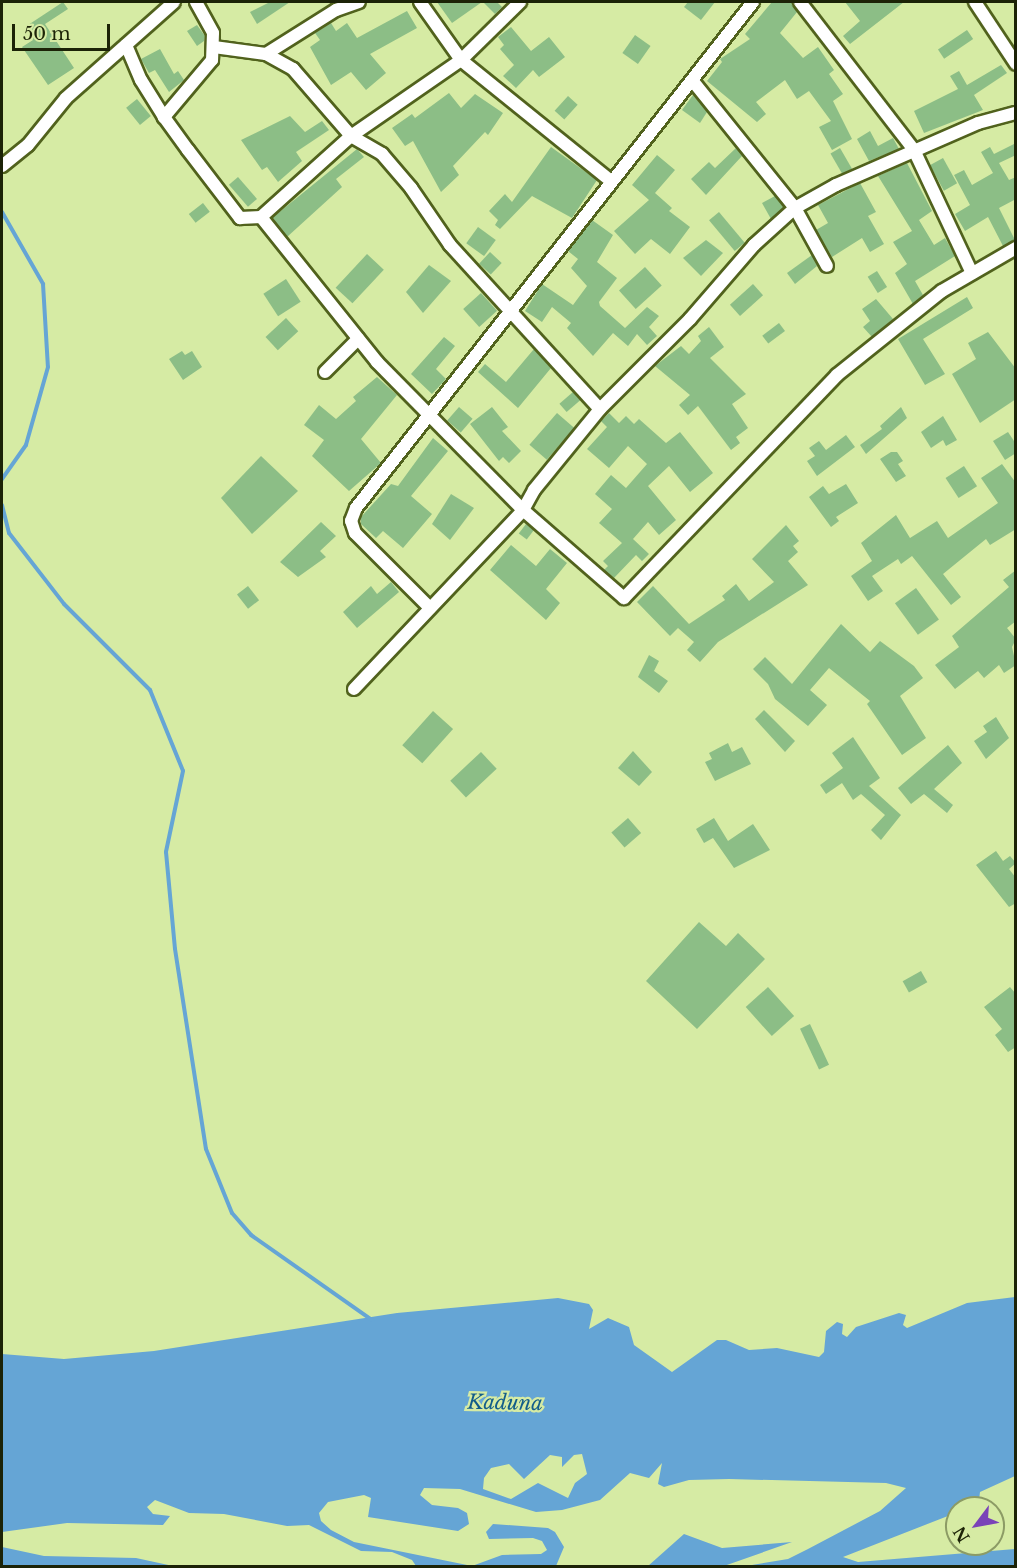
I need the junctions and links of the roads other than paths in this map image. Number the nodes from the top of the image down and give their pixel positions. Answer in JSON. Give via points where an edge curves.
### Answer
{"nodes":[{"id":1,"x":174,"y":2,"type":"edge"},
{"id":2,"x":196,"y":2,"type":"edge"},
{"id":3,"x":359,"y":2,"type":"edge"},
{"id":4,"x":420,"y":2,"type":"edge"},
{"id":5,"x":520,"y":2,"type":"edge"},
{"id":6,"x":753,"y":2,"type":"edge"},
{"id":7,"x":800,"y":2,"type":"edge"},
{"id":8,"x":975,"y":2,"type":"edge"},
{"id":9,"x":126,"y":45,"type":"junction"},
{"id":10,"x":214,"y":47,"type":"junction"},
{"id":11,"x":266,"y":54,"type":"junction"},
{"id":12,"x":461,"y":60,"type":"junction"},
{"id":13,"x":1016,"y":64,"type":"edge"},
{"id":14,"x":692,"y":80,"type":"junction"},
{"id":15,"x":1016,"y":112,"type":"edge"},
{"id":16,"x":164,"y":117,"type":"junction"},
{"id":17,"x":351,"y":136,"type":"junction"},
{"id":18,"x":914,"y":150,"type":"junction"},
{"id":19,"x":2,"y":166,"type":"edge"},
{"id":20,"x":610,"y":181,"type":"junction"},
{"id":21,"x":795,"y":208,"type":"junction"},
{"id":22,"x":261,"y":217,"type":"junction"},
{"id":23,"x":1016,"y":248,"type":"edge"},
{"id":24,"x":827,"y":266,"type":"dead end"},
{"id":25,"x":972,"y":273,"type":"junction"},
{"id":26,"x":510,"y":311,"type":"junction"},
{"id":27,"x":357,"y":339,"type":"junction"},
{"id":28,"x":325,"y":372,"type":"dead end"},
{"id":29,"x":600,"y":409,"type":"junction"},
{"id":30,"x":429,"y":414,"type":"junction"},
{"id":31,"x":523,"y":510,"type":"junction"},
{"id":32,"x":430,"y":608,"type":"junction"},
{"id":33,"x":354,"y":689,"type":"dead end"}],
"edges":[{"from":1,"to":9,"type":"street"},
{"from":2,"to":10,"type":"street","via":[[213,33]]},
{"from":3,"to":11,"type":"street","via":[[336,10]]},
{"from":4,"to":12,"type":"street"},
{"from":5,"to":12,"type":"street"},
{"from":6,"to":14,"type":"street"},
{"from":7,"to":18,"type":"street"},
{"from":8,"to":13,"type":"street"},
{"from":9,"to":16,"type":"street","via":[[141,80]]},
{"from":9,"to":19,"type":"street","via":[[66,98],[28,145]]},
{"from":10,"to":11,"type":"street"},
{"from":10,"to":16,"type":"street","via":[[212,60]]},
{"from":11,"to":17,"type":"street","via":[[293,69]]},
{"from":12,"to":17,"type":"street"},
{"from":12,"to":20,"type":"street"},
{"from":14,"to":20,"type":"street"},
{"from":14,"to":21,"type":"street"},
{"from":15,"to":18,"type":"street"},
{"from":16,"to":22,"type":"street","via":[[240,218]]},
{"from":17,"to":22,"type":"street"},
{"from":17,"to":26,"type":"street","via":[[382,154],[450,244]]},
{"from":18,"to":21,"type":"street"},
{"from":18,"to":25,"type":"street"},
{"from":20,"to":26,"type":"street"},
{"from":21,"to":24,"type":"street"},
{"from":21,"to":29,"type":"street","via":[[754,245],[690,319]]},
{"from":22,"to":27,"type":"street"},
{"from":23,"to":25,"type":"street"},
{"from":25,"to":31,"type":"street","via":[[942,291],[837,375],[624,598]]},
{"from":26,"to":29,"type":"street"},
{"from":26,"to":30,"type":"street"},
{"from":27,"to":28,"type":"street"},
{"from":27,"to":30,"type":"street"},
{"from":29,"to":31,"type":"street","via":[[534,490]]},
{"from":30,"to":31,"type":"street"},
{"from":30,"to":32,"type":"street","via":[[351,521],[355,534]]},
{"from":31,"to":32,"type":"street"},
{"from":32,"to":33,"type":"street"}]}
